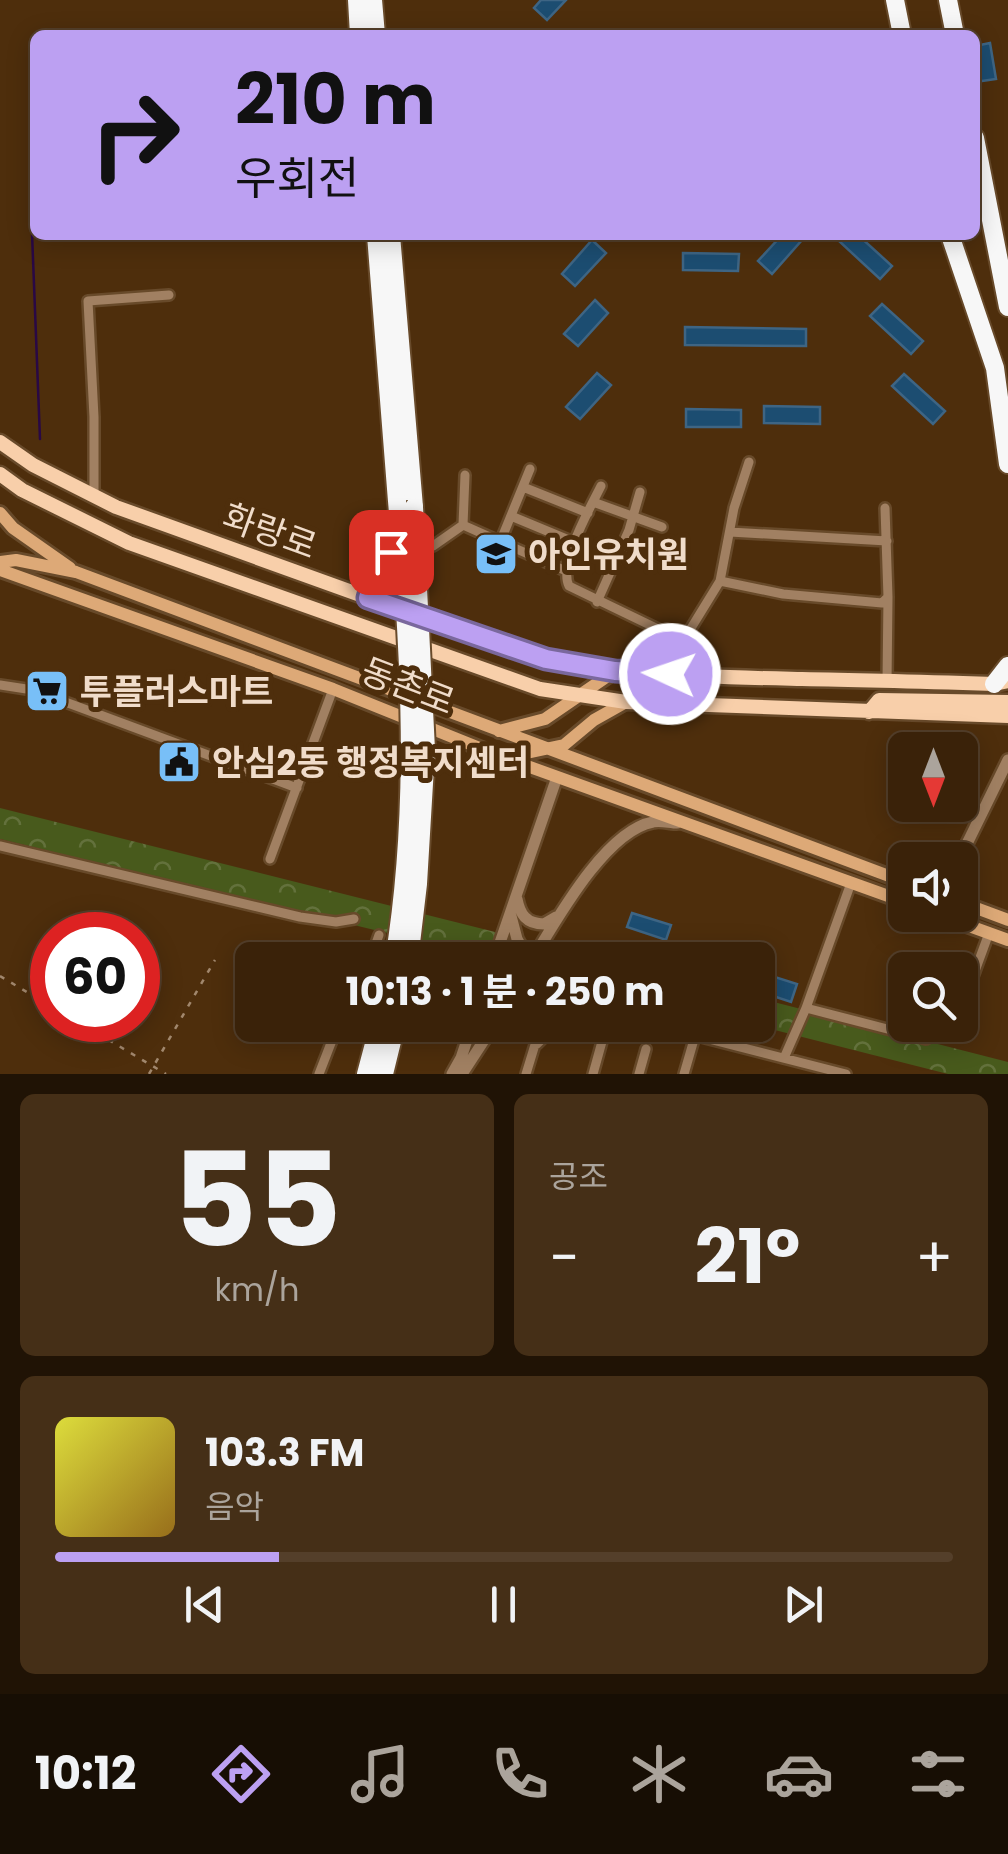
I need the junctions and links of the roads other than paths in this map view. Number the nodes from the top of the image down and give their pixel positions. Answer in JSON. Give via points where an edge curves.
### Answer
{"nodes":[{"id":1,"x":356,"y":0,"type":"edge"},
{"id":2,"x":373,"y":0,"type":"edge"},
{"id":3,"x":896,"y":0,"type":"edge"},
{"id":4,"x":948,"y":0,"type":"edge"},
{"id":5,"x":359,"y":30,"type":"edge"},
{"id":6,"x":376,"y":30,"type":"edge"},
{"id":7,"x":901,"y":30,"type":"edge"},
{"id":8,"x":954,"y":30,"type":"edge"},
{"id":9,"x":980,"y":164,"type":"edge"},
{"id":10,"x":377,"y":240,"type":"edge"},
{"id":11,"x":391,"y":240,"type":"edge"},
{"id":12,"x":952,"y":240,"type":"edge"},
{"id":13,"x":169,"y":295,"type":"dead end"},
{"id":14,"x":1008,"y":308,"type":"edge"},
{"id":15,"x":995,"y":368,"type":"junction"},
{"id":16,"x":1008,"y":413,"type":"edge"},
{"id":17,"x":0,"y":442,"type":"edge"},
{"id":18,"x":749,"y":462,"type":"dead end"},
{"id":19,"x":1008,"y":464,"type":"edge"},
{"id":20,"x":530,"y":470,"type":"dead end"},
{"id":21,"x":0,"y":474,"type":"edge"},
{"id":22,"x":465,"y":475,"type":"dead end"},
{"id":23,"x":522,"y":486,"type":"junction"},
{"id":24,"x":601,"y":486,"type":"dead end"},
{"id":25,"x":640,"y":492,"type":"dead end"},
{"id":26,"x":94,"y":496,"type":"junction"},
{"id":27,"x":592,"y":502,"type":"junction"},
{"id":28,"x":406,"y":504,"type":"junction"},
{"id":29,"x":885,"y":508,"type":"dead end"},
{"id":30,"x":0,"y":513,"type":"edge"},
{"id":31,"x":588,"y":513,"type":"junction"},
{"id":32,"x":510,"y":516,"type":"junction"},
{"id":33,"x":633,"y":517,"type":"junction"},
{"id":34,"x":463,"y":525,"type":"junction"},
{"id":35,"x":662,"y":526,"type":"dead end"},
{"id":36,"x":730,"y":532,"type":"junction"},
{"id":37,"x":500,"y":540,"type":"junction"},
{"id":38,"x":886,"y":541,"type":"junction"},
{"id":39,"x":576,"y":543,"type":"junction"},
{"id":40,"x":0,"y":562,"type":"edge"},
{"id":41,"x":0,"y":570,"type":"edge"},
{"id":42,"x":566,"y":571,"type":"junction"},
{"id":43,"x":76,"y":572,"type":"junction"},
{"id":44,"x":720,"y":581,"type":"junction"},
{"id":45,"x":888,"y":596,"type":"junction"},
{"id":46,"x":368,"y":598,"type":"junction"},
{"id":47,"x":598,"y":602,"type":"junction"},
{"id":48,"x":683,"y":641,"type":"junction"},
{"id":49,"x":1008,"y":666,"type":"edge"},
{"id":50,"x":615,"y":671,"type":"junction"},
{"id":51,"x":670,"y":674,"type":"junction"},
{"id":52,"x":887,"y":681,"type":"junction"},
{"id":53,"x":941,"y":682,"type":"junction"},
{"id":54,"x":0,"y":685,"type":"edge"},
{"id":55,"x":1003,"y":685,"type":"edge"},
{"id":56,"x":333,"y":689,"type":"junction"},
{"id":57,"x":580,"y":696,"type":"junction"},
{"id":58,"x":626,"y":702,"type":"junction"},
{"id":59,"x":942,"y":702,"type":"junction"},
{"id":60,"x":1008,"y":702,"type":"edge"},
{"id":61,"x":868,"y":712,"type":"junction"},
{"id":62,"x":1008,"y":716,"type":"edge"},
{"id":63,"x":499,"y":731,"type":"junction"},
{"id":64,"x":581,"y":732,"type":"junction"},
{"id":65,"x":558,"y":752,"type":"junction"},
{"id":66,"x":502,"y":757,"type":"junction"},
{"id":67,"x":1008,"y":760,"type":"edge"},
{"id":68,"x":608,"y":770,"type":"junction"},
{"id":69,"x":557,"y":777,"type":"junction"},
{"id":70,"x":296,"y":788,"type":"junction"},
{"id":71,"x":688,"y":824,"type":"junction"},
{"id":72,"x":969,"y":842,"type":"edge"},
{"id":73,"x":0,"y":846,"type":"edge"},
{"id":74,"x":270,"y":859,"type":"dead end"},
{"id":75,"x":888,"y":876,"type":"edge"},
{"id":76,"x":851,"y":883,"type":"junction"},
{"id":77,"x":888,"y":896,"type":"edge"},
{"id":78,"x":514,"y":901,"type":"junction"},
{"id":79,"x":978,"y":909,"type":"edge"},
{"id":80,"x":562,"y":912,"type":"junction"},
{"id":81,"x":354,"y":919,"type":"dead end"},
{"id":82,"x":1008,"y":920,"type":"edge"},
{"id":83,"x":978,"y":929,"type":"edge"},
{"id":84,"x":989,"y":933,"type":"junction"},
{"id":85,"x":379,"y":935,"type":"dead end"},
{"id":86,"x":1008,"y":940,"type":"edge"},
{"id":87,"x":376,"y":942,"type":"edge"},
{"id":88,"x":396,"y":942,"type":"edge"},
{"id":89,"x":411,"y":942,"type":"edge"},
{"id":90,"x":500,"y":942,"type":"edge"},
{"id":91,"x":520,"y":942,"type":"edge"},
{"id":92,"x":542,"y":942,"type":"edge"},
{"id":93,"x":978,"y":963,"type":"edge"},
{"id":94,"x":806,"y":1008,"type":"junction"},
{"id":95,"x":888,"y":1029,"type":"edge"},
{"id":96,"x":331,"y":1042,"type":"edge"},
{"id":97,"x":381,"y":1042,"type":"edge"},
{"id":98,"x":383,"y":1042,"type":"edge"},
{"id":99,"x":466,"y":1042,"type":"edge"},
{"id":100,"x":483,"y":1042,"type":"edge"},
{"id":101,"x":602,"y":1042,"type":"edge"},
{"id":102,"x":693,"y":1042,"type":"edge"},
{"id":103,"x":719,"y":1042,"type":"edge"},
{"id":104,"x":538,"y":1044,"type":"edge"},
{"id":105,"x":646,"y":1049,"type":"dead end"},
{"id":106,"x":784,"y":1058,"type":"junction"},
{"id":107,"x":527,"y":1072,"type":"edge"},
{"id":108,"x":319,"y":1074,"type":"edge"},
{"id":109,"x":366,"y":1074,"type":"edge"},
{"id":110,"x":384,"y":1074,"type":"edge"},
{"id":111,"x":452,"y":1074,"type":"edge"},
{"id":112,"x":462,"y":1074,"type":"edge"},
{"id":113,"x":539,"y":1074,"type":"edge"},
{"id":114,"x":593,"y":1074,"type":"edge"},
{"id":115,"x":639,"y":1074,"type":"edge"},
{"id":116,"x":684,"y":1074,"type":"edge"},
{"id":117,"x":846,"y":1074,"type":"edge"}],
"edges":[{"from":1,"to":5,"type":"highway"},
{"from":2,"to":6,"type":"highway"},
{"from":3,"to":7,"type":"highway"},
{"from":4,"to":8,"type":"highway"},
{"from":9,"to":14,"type":"highway"},
{"from":10,"to":28,"type":"highway"},
{"from":11,"to":28,"type":"highway"},
{"from":12,"to":15,"type":"highway"},
{"from":13,"to":26,"type":"street","via":[[88,301]]},
{"from":15,"to":16,"type":"highway"},
{"from":15,"to":19,"type":"highway"},
{"from":17,"to":26,"type":"main road","name":"화랑로"},
{"from":18,"to":36,"type":"street"},
{"from":20,"to":23,"type":"street"},
{"from":21,"to":57,"type":"main road","name":"화랑로","via":[[129,543],[482,670]]},
{"from":22,"to":34,"type":"street"},
{"from":23,"to":31,"type":"street"},
{"from":23,"to":32,"type":"street"},
{"from":24,"to":27,"type":"street"},
{"from":25,"to":33,"type":"street"},
{"from":26,"to":46,"type":"main road","name":"화랑로"},
{"from":27,"to":31,"type":"street"},
{"from":27,"to":33,"type":"street"},
{"from":28,"to":88,"type":"highway","bridge":true,"via":[[411,764]]},
{"from":28,"to":89,"type":"highway","bridge":true,"via":[[426,750]]},
{"from":29,"to":38,"type":"street"},
{"from":30,"to":43,"type":"main road"},
{"from":31,"to":39,"type":"street"},
{"from":32,"to":37,"type":"street"},
{"from":32,"to":39,"type":"street"},
{"from":33,"to":35,"type":"street"},
{"from":33,"to":47,"type":"street"},
{"from":34,"to":37,"type":"street"},
{"from":34,"to":46,"type":"street","via":[[433,546],[391,552],[378,563]]},
{"from":36,"to":38,"type":"street"},
{"from":36,"to":44,"type":"street"},
{"from":37,"to":42,"type":"street"},
{"from":38,"to":45,"type":"street"},
{"from":39,"to":42,"type":"street"},
{"from":40,"to":43,"type":"main road"},
{"from":41,"to":56,"type":"main road","name":"동촌로"},
{"from":42,"to":47,"type":"street","via":[[569,586]]},
{"from":43,"to":63,"type":"main road"},
{"from":44,"to":45,"type":"street","via":[[865,602],[882,603]]},
{"from":44,"to":48,"type":"street"},
{"from":45,"to":52,"type":"street"},
{"from":46,"to":50,"type":"main road","name":"화랑로","via":[[513,650]]},
{"from":47,"to":48,"type":"street"},
{"from":48,"to":51,"type":"street"},
{"from":49,"to":55,"type":"highway"},
{"from":50,"to":51,"type":"main road","name":"화랑로"},
{"from":50,"to":57,"type":"main road"},
{"from":51,"to":52,"type":"main road","name":"화랑로"},
{"from":52,"to":53,"type":"main road","name":"화랑로"},
{"from":53,"to":55,"type":"main road","name":"화랑로"},
{"from":53,"to":59,"type":"main road","via":[[947,690]]},
{"from":54,"to":70,"type":"street","via":[[33,690]]},
{"from":56,"to":66,"type":"main road","name":"동촌로"},
{"from":56,"to":70,"type":"street"},
{"from":57,"to":58,"type":"main road","name":"화랑로"},
{"from":57,"to":63,"type":"main road","via":[[545,719]]},
{"from":58,"to":61,"type":"main road","name":"화랑로"},
{"from":58,"to":64,"type":"main road"},
{"from":59,"to":60,"type":"main road"},
{"from":59,"to":61,"type":"main road","via":[[879,700]]},
{"from":61,"to":62,"type":"main road","name":"화랑로"},
{"from":63,"to":65,"type":"main road"},
{"from":64,"to":65,"type":"main road"},
{"from":64,"to":68,"type":"main road","via":[[583,749]]},
{"from":65,"to":66,"type":"main road"},
{"from":65,"to":68,"type":"main road"},
{"from":65,"to":69,"type":"main road"},
{"from":66,"to":69,"type":"main road","name":"동촌로"},
{"from":67,"to":72,"type":"street"},
{"from":68,"to":75,"type":"main road"},
{"from":69,"to":71,"type":"main road","name":"동촌로"},
{"from":69,"to":78,"type":"street"},
{"from":70,"to":74,"type":"street"},
{"from":71,"to":76,"type":"main road","name":"동촌로"},
{"from":71,"to":80,"type":"street","via":[[654,821],[633,832],[597,862]]},
{"from":73,"to":81,"type":"street","via":[[300,917]]},
{"from":76,"to":77,"type":"main road","name":"동촌로"},
{"from":76,"to":94,"type":"street"},
{"from":78,"to":80,"type":"street","via":[[530,922],[544,924]]},
{"from":78,"to":90,"type":"street"},
{"from":78,"to":91,"type":"street"},
{"from":79,"to":82,"type":"main road"},
{"from":80,"to":92,"type":"street"},
{"from":83,"to":84,"type":"main road"},
{"from":84,"to":86,"type":"main road"},
{"from":84,"to":93,"type":"street"},
{"from":85,"to":87,"type":"street"},
{"from":94,"to":95,"type":"street"},
{"from":94,"to":106,"type":"street"},
{"from":96,"to":108,"type":"street"},
{"from":97,"to":109,"type":"highway"},
{"from":98,"to":110,"type":"highway"},
{"from":99,"to":111,"type":"street"},
{"from":100,"to":112,"type":"street"},
{"from":101,"to":114,"type":"street"},
{"from":102,"to":116,"type":"street"},
{"from":103,"to":106,"type":"street"},
{"from":104,"to":107,"type":"street"},
{"from":105,"to":115,"type":"street"},
{"from":106,"to":117,"type":"street"},
{"from":107,"to":113,"type":"street"}]}
